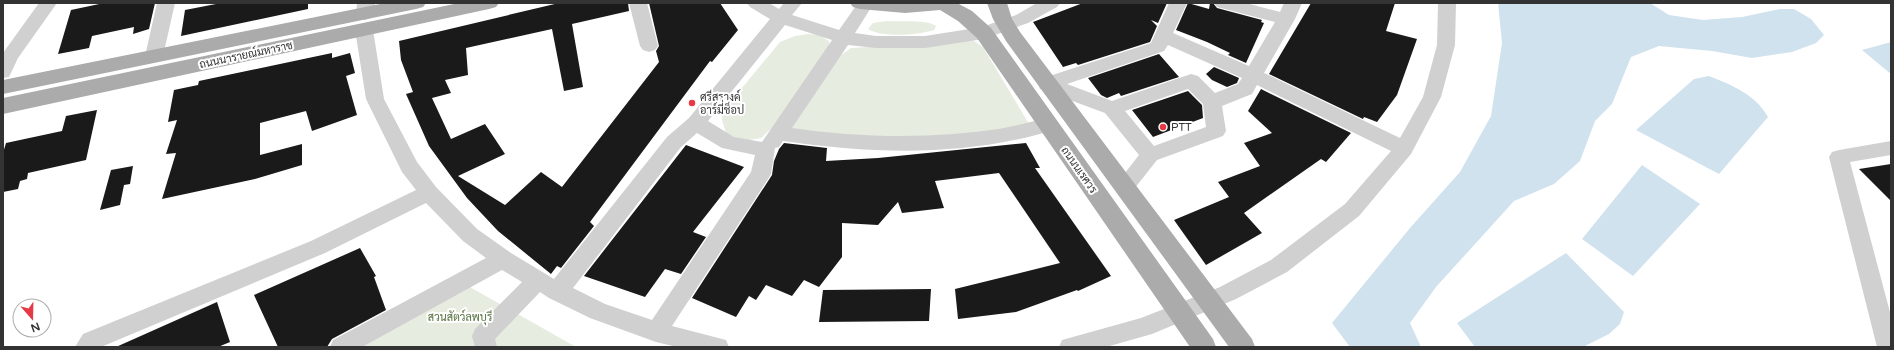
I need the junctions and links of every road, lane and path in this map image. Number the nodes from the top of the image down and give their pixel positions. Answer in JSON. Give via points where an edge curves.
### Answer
{"nodes":[{"id":1,"x":48,"y":3,"type":"edge"},
{"id":2,"x":166,"y":3,"type":"edge"},
{"id":3,"x":416,"y":3,"type":"edge"},
{"id":4,"x":489,"y":3,"type":"edge"},
{"id":5,"x":638,"y":3,"type":"edge"},
{"id":6,"x":756,"y":3,"type":"edge"},
{"id":7,"x":793,"y":3,"type":"edge"},
{"id":8,"x":945,"y":3,"type":"edge"},
{"id":9,"x":997,"y":3,"type":"edge"},
{"id":10,"x":1051,"y":3,"type":"edge"},
{"id":11,"x":1178,"y":3,"type":"edge"},
{"id":12,"x":1223,"y":3,"type":"edge"},
{"id":13,"x":1447,"y":3,"type":"edge"},
{"id":14,"x":863,"y":4,"type":"edge"},
{"id":15,"x":1290,"y":11,"type":"edge"},
{"id":16,"x":365,"y":16,"type":"edge"},
{"id":17,"x":781,"y":18,"type":"junction"},
{"id":18,"x":1007,"y":25,"type":"junction"},
{"id":19,"x":984,"y":33,"type":"junction"},
{"id":20,"x":1164,"y":36,"type":"junction"},
{"id":21,"x":844,"y":38,"type":"junction"},
{"id":22,"x":649,"y":46,"type":"dead end"},
{"id":23,"x":154,"y":56,"type":"junction"},
{"id":24,"x":3,"y":72,"type":"edge"},
{"id":25,"x":1253,"y":75,"type":"junction"},
{"id":26,"x":1047,"y":84,"type":"junction"},
{"id":27,"x":3,"y":87,"type":"edge"},
{"id":28,"x":1212,"y":102,"type":"junction"},
{"id":29,"x":3,"y":106,"type":"edge"},
{"id":30,"x":1112,"y":108,"type":"junction"},
{"id":31,"x":696,"y":123,"type":"junction"},
{"id":32,"x":1047,"y":125,"type":"junction"},
{"id":33,"x":780,"y":133,"type":"junction"},
{"id":34,"x":1891,"y":148,"type":"edge"},
{"id":35,"x":1404,"y":149,"type":"junction"},
{"id":36,"x":766,"y":150,"type":"junction"},
{"id":37,"x":1150,"y":155,"type":"junction"},
{"id":38,"x":1124,"y":187,"type":"junction"},
{"id":39,"x":428,"y":193,"type":"junction"},
{"id":40,"x":503,"y":259,"type":"junction"},
{"id":41,"x":538,"y":281,"type":"junction"},
{"id":42,"x":558,"y":292,"type":"junction"},
{"id":43,"x":1210,"y":302,"type":"junction"},
{"id":44,"x":1180,"y":314,"type":"junction"},
{"id":45,"x":656,"y":332,"type":"junction"},
{"id":46,"x":680,"y":343,"type":"edge"},
{"id":47,"x":86,"y":347,"type":"edge"},
{"id":48,"x":341,"y":347,"type":"edge"},
{"id":49,"x":486,"y":347,"type":"edge"},
{"id":50,"x":718,"y":347,"type":"edge"},
{"id":51,"x":1070,"y":347,"type":"edge"},
{"id":52,"x":1204,"y":347,"type":"edge"},
{"id":53,"x":1243,"y":347,"type":"edge"},
{"id":54,"x":1888,"y":347,"type":"edge"}],
"edges":[{"from":1,"to":24,"type":"street","via":[[10,56]]},
{"from":2,"to":23,"type":"street"},
{"from":3,"to":16,"type":"main road","name":"ถนนนารายณ์มหาราช"},
{"from":4,"to":16,"type":"main road","name":"ถนนนารายณ์มหาราช"},
{"from":5,"to":22,"type":"street"},
{"from":6,"to":17,"type":"street"},
{"from":7,"to":17,"type":"street"},
{"from":8,"to":14,"type":"main road","via":[[905,7]]},
{"from":8,"to":19,"type":"main road","name":"ถนนนเรศวร"},
{"from":9,"to":18,"type":"main road"},
{"from":10,"to":18,"type":"street"},
{"from":11,"to":20,"type":"street"},
{"from":12,"to":15,"type":"street"},
{"from":13,"to":35,"type":"street","via":[[1446,45],[1432,97]]},
{"from":14,"to":21,"type":"street"},
{"from":15,"to":25,"type":"street"},
{"from":16,"to":23,"type":"main road","name":"ถนนนารายณ์มหาราช"},
{"from":16,"to":29,"type":"main road","name":"ถนนนารายณ์มหาราช"},
{"from":16,"to":39,"type":"street","via":[[375,99],[409,168]]},
{"from":17,"to":21,"type":"street"},
{"from":17,"to":31,"type":"street"},
{"from":18,"to":19,"type":"street"},
{"from":18,"to":26,"type":"main road"},
{"from":19,"to":21,"type":"street","via":[[925,42],[876,42]]},
{"from":19,"to":32,"type":"main road","name":"ถนนนเรศวร"},
{"from":20,"to":25,"type":"street"},
{"from":20,"to":26,"type":"street","via":[[1158,47]]},
{"from":21,"to":33,"type":"street"},
{"from":23,"to":27,"type":"main road","name":"ถนนนารายณ์มหาราช"},
{"from":25,"to":28,"type":"street","via":[[1245,89]]},
{"from":25,"to":35,"type":"street"},
{"from":26,"to":30,"type":"street"},
{"from":26,"to":38,"type":"main road"},
{"from":28,"to":30,"type":"street","via":[[1191,81]]},
{"from":28,"to":37,"type":"street","via":[[1216,131]]},
{"from":30,"to":37,"type":"street"},
{"from":31,"to":36,"type":"street","via":[[729,143]]},
{"from":31,"to":42,"type":"street","via":[[674,142]]},
{"from":32,"to":33,"type":"street","via":[[992,137],[883,145],[818,140]]},
{"from":32,"to":44,"type":"main road","name":"ถนนนเรศวร"},
{"from":33,"to":36,"type":"street"},
{"from":34,"to":54,"type":"street","via":[[1839,156]]},
{"from":35,"to":43,"type":"street","via":[[1352,210],[1279,266]]},
{"from":36,"to":45,"type":"street","via":[[761,174]]},
{"from":37,"to":38,"type":"street"},
{"from":38,"to":43,"type":"main road"},
{"from":39,"to":40,"type":"street","via":[[470,234]]},
{"from":39,"to":47,"type":"street","via":[[318,247],[91,341]]},
{"from":40,"to":41,"type":"street"},
{"from":40,"to":48,"type":"street"},
{"from":41,"to":42,"type":"street"},
{"from":41,"to":49,"type":"street","via":[[483,336]]},
{"from":42,"to":45,"type":"street","via":[[598,311]]},
{"from":43,"to":44,"type":"street"},
{"from":43,"to":53,"type":"main road"},
{"from":44,"to":51,"type":"street","via":[[1144,327]]},
{"from":44,"to":52,"type":"main road","name":"ถนนนเรศวร"},
{"from":45,"to":46,"type":"street"},
{"from":46,"to":50,"type":"street"}]}
